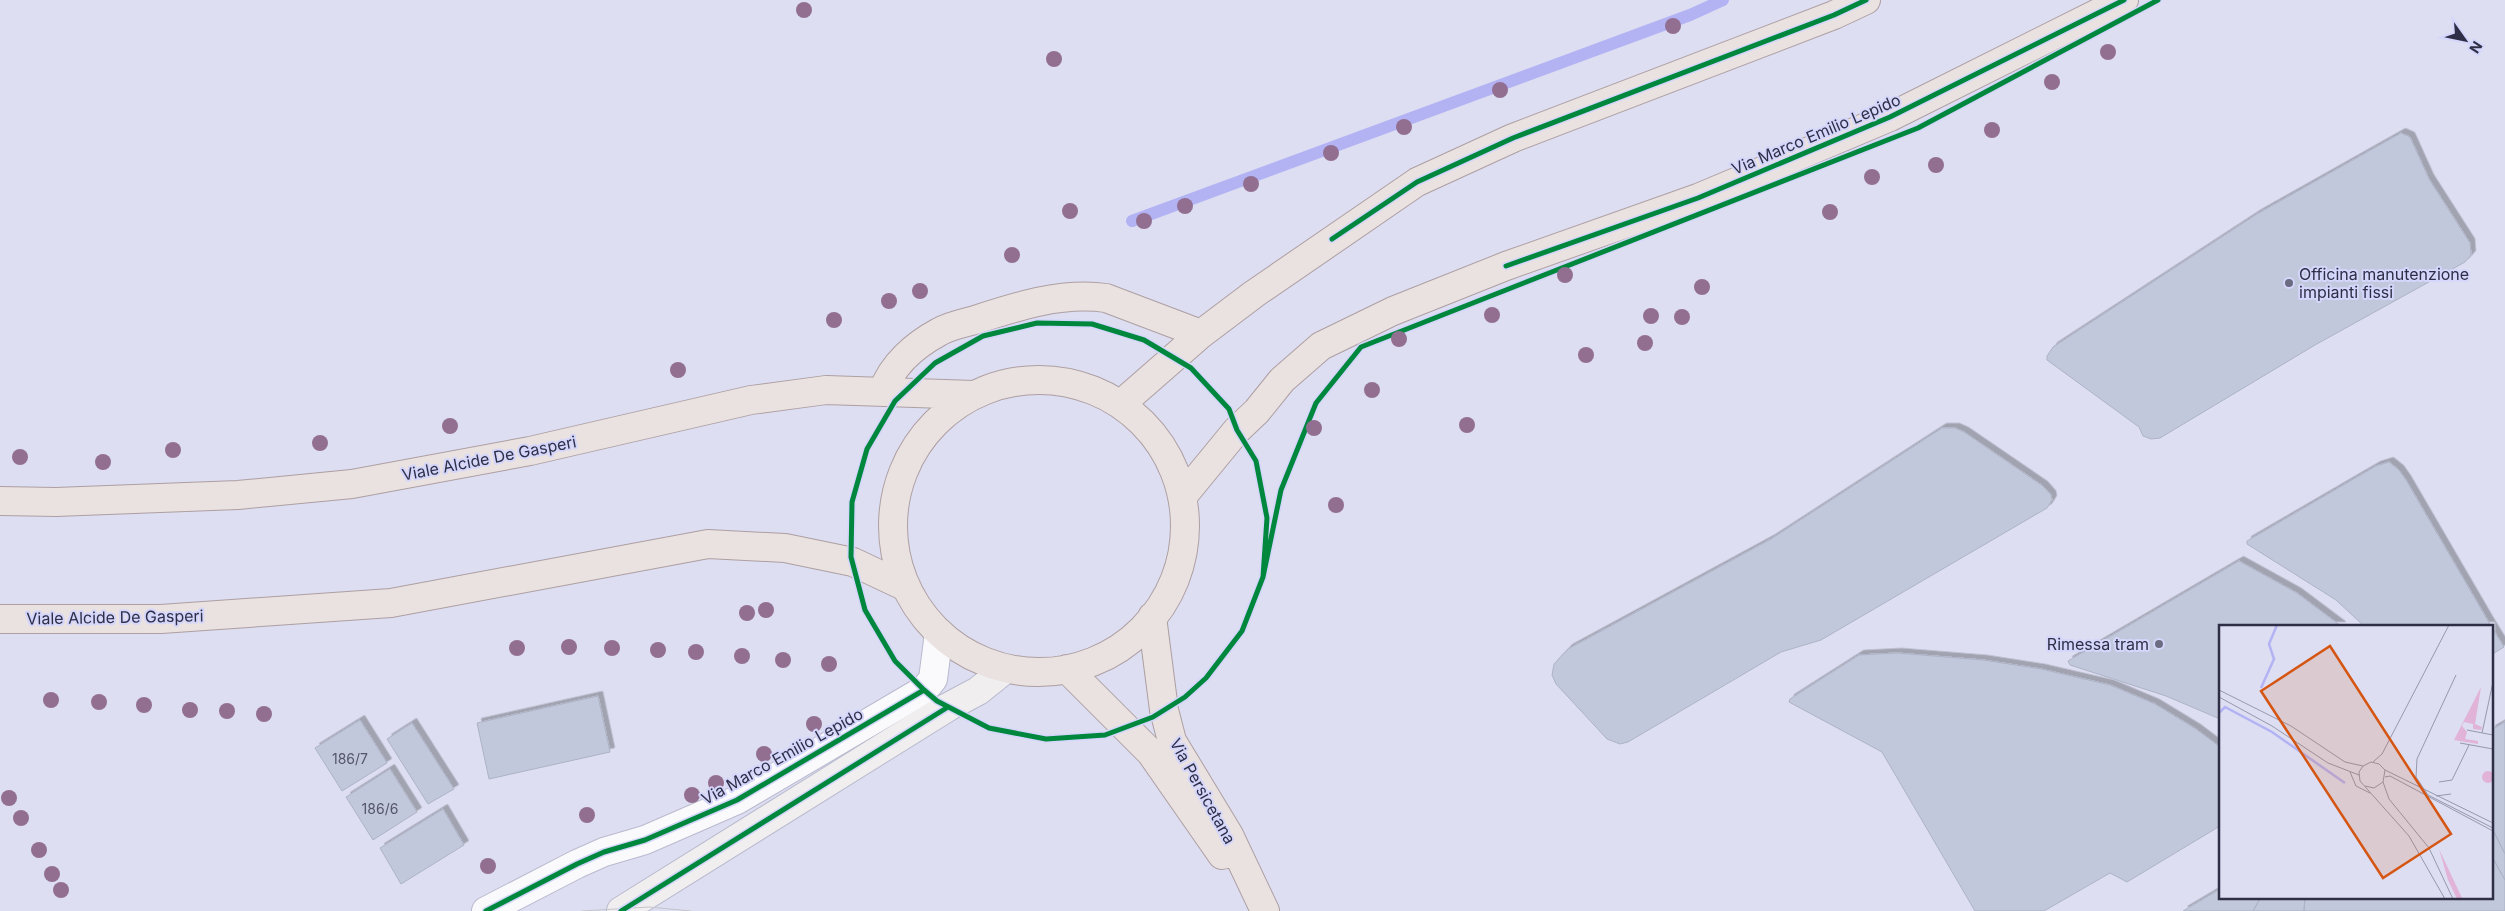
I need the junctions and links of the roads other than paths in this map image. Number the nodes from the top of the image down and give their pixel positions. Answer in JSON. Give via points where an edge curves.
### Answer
{"nodes":[{"id":1,"x":1866,"y":0,"type":"edge"},
{"id":2,"x":2124,"y":0,"type":"edge"},
{"id":3,"x":1201,"y":334,"type":"junction"},
{"id":4,"x":883,"y":391,"type":"junction"},
{"id":5,"x":974,"y":395,"type":"junction"},
{"id":6,"x":1121,"y":404,"type":"junction"},
{"id":7,"x":1182,"y":497,"type":"junction"},
{"id":8,"x":0,"y":501,"type":"edge"},
{"id":9,"x":906,"y":587,"type":"junction"},
{"id":10,"x":0,"y":618,"type":"edge"},
{"id":11,"x":1152,"y":618,"type":"junction"},
{"id":12,"x":939,"y":633,"type":"junction"},
{"id":13,"x":1067,"y":669,"type":"junction"},
{"id":14,"x":1003,"y":671,"type":"junction"},
{"id":15,"x":1262,"y":906,"type":"edge"},
{"id":16,"x":486,"y":911,"type":"edge"},
{"id":17,"x":621,"y":911,"type":"edge"}],
"edges":[{"from":1,"to":3,"type":"main road","via":[[1513,138],[1417,182]]},
{"from":2,"to":7,"type":"main road","name":"Via Marco Emilio Lepido","via":[[1890,117],[1698,198],[1506,266],[1393,311],[1322,346],[1282,380]]},
{"from":3,"to":4,"type":"main road","via":[[1106,298],[1091,296],[1032,302],[941,330],[908,354],[888,378]]},
{"from":3,"to":6,"type":"main road"},
{"from":4,"to":5,"type":"main road","name":"Viale Alcide De Gasperi"},
{"from":4,"to":8,"type":"main road","name":"Viale Alcide De Gasperi","via":[[826,390],[751,400],[530,451],[352,484],[238,495]]},
{"from":5,"to":6,"type":"main road","via":[[1003,383],[1053,379],[1075,383]]},
{"from":5,"to":9,"type":"main road","via":[[937,422],[907,464],[897,491],[894,539]]},
{"from":6,"to":7,"type":"main road","via":[[1141,420],[1164,449]]},
{"from":7,"to":11,"type":"main road","via":[[1184,546],[1177,574],[1165,601]]},
{"from":9,"to":10,"type":"main road","name":"Viale Alcide De Gasperi","via":[[853,562],[785,548],[708,544],[391,603],[161,619]]},
{"from":9,"to":12,"type":"main road","via":[[922,614]]},
{"from":11,"to":13,"type":"main road","via":[[1126,644],[1101,659]]},
{"from":11,"to":15,"type":"main road","name":"Via Persicetana","via":[[1164,710],[1172,741],[1229,836]]},
{"from":12,"to":14,"type":"main road","via":[[967,653]]},
{"from":12,"to":16,"type":"street","name":"Via Marco Emilio Lepido","via":[[933,678],[924,690],[737,800],[645,840],[604,852]]},
{"from":13,"to":14,"type":"main road"},
{"from":13,"to":15,"type":"main road","name":"Via Persicetana","via":[[1151,753],[1216,848]]},
{"from":14,"to":17,"type":"main road","via":[[964,700]]}]}
